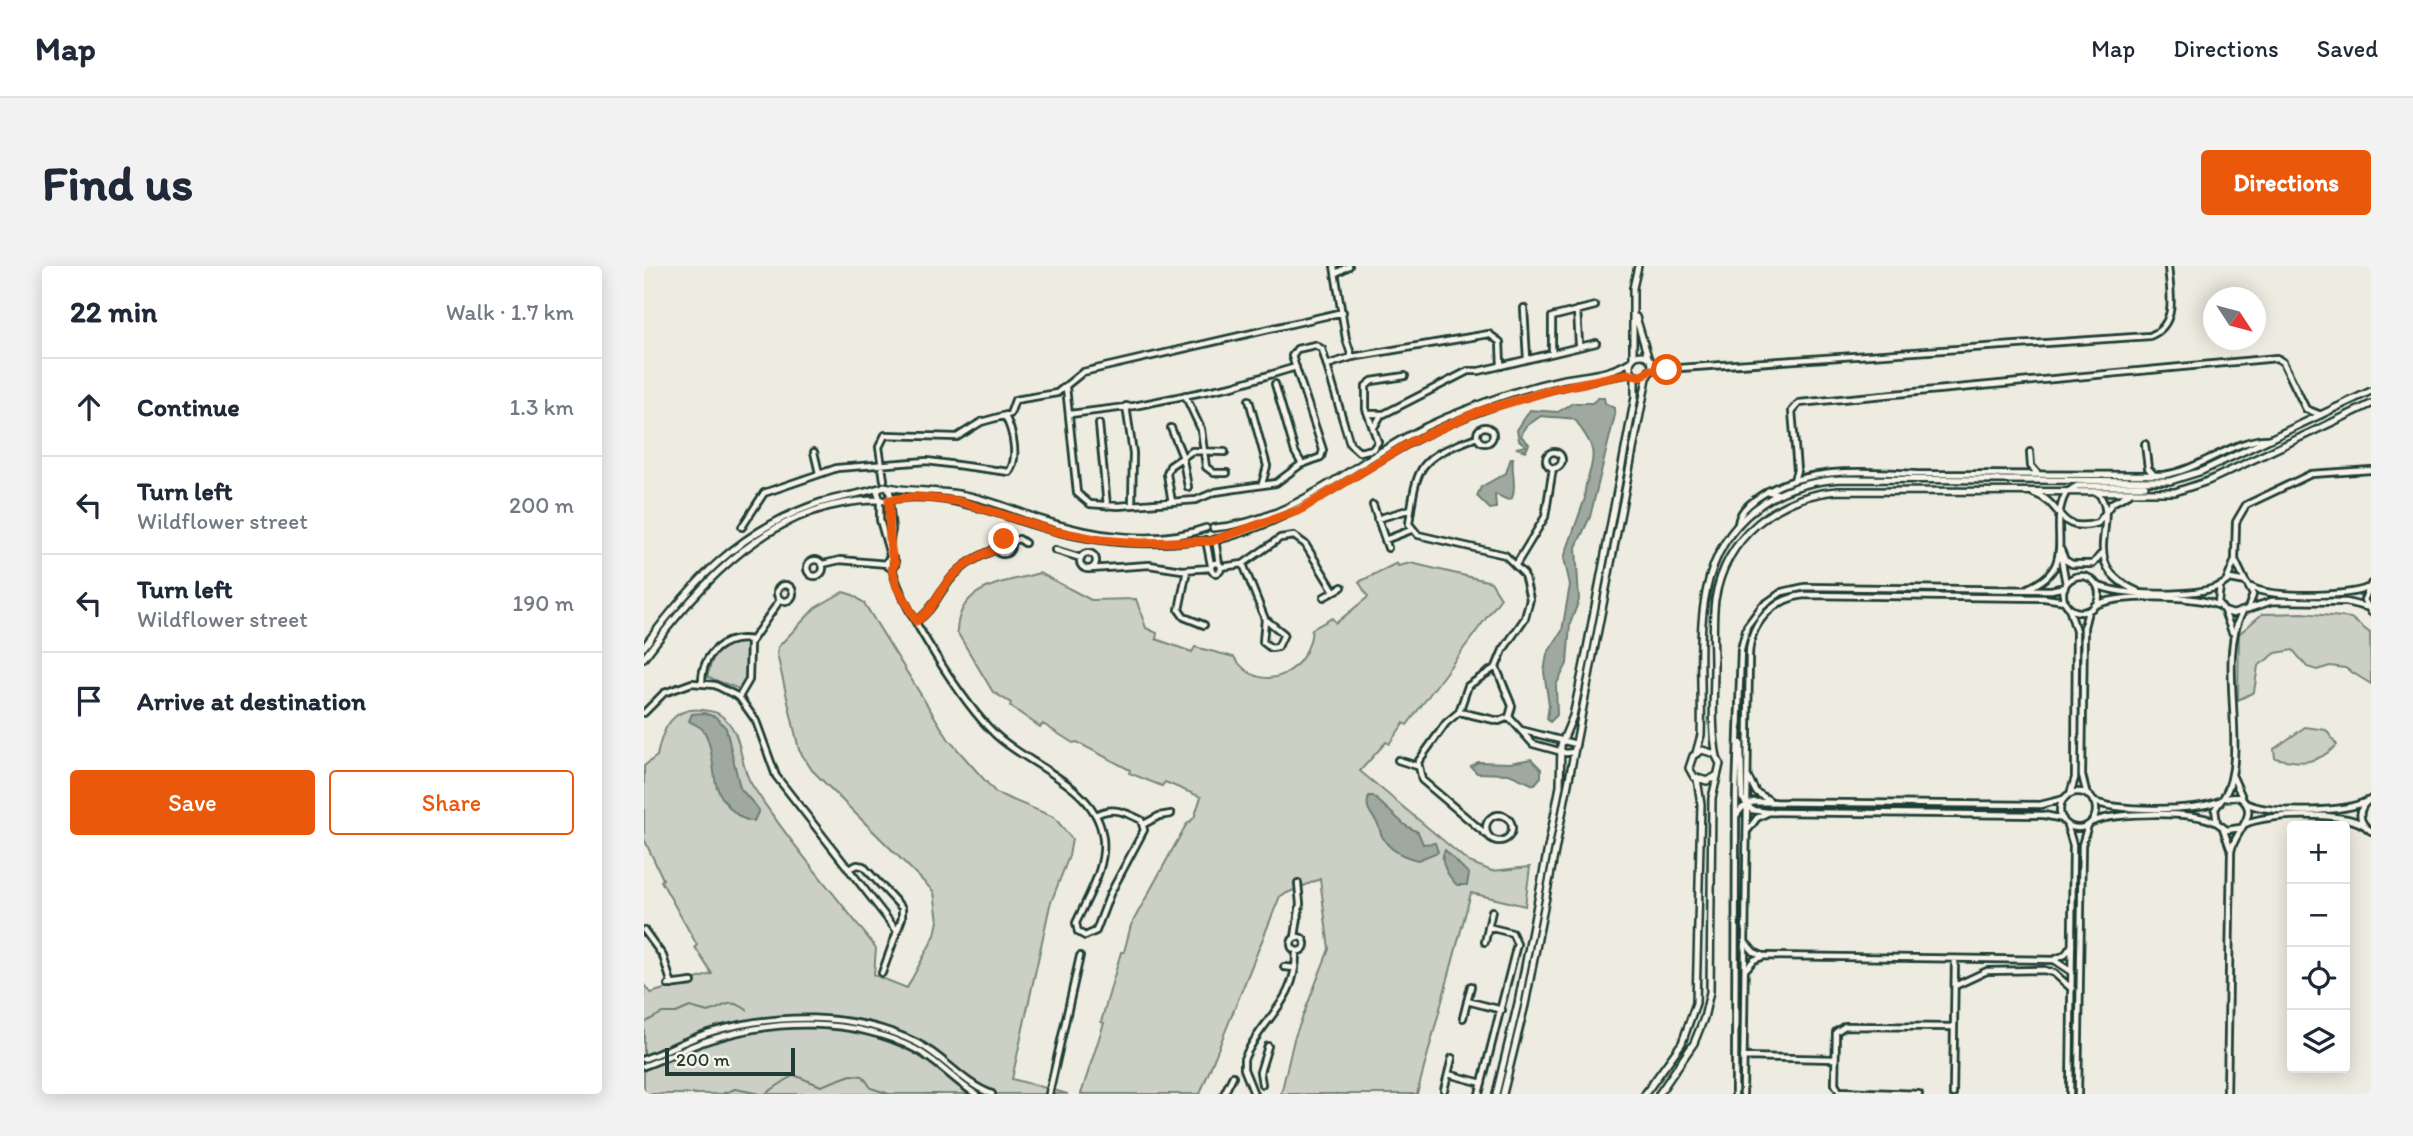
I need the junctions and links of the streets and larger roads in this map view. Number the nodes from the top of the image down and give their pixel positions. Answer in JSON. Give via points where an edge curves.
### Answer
{"nodes":[{"id":1,"x":1334,"y":266,"type":"edge"},
{"id":2,"x":1349,"y":266,"type":"edge"},
{"id":3,"x":1638,"y":266,"type":"edge"},
{"id":4,"x":2168,"y":266,"type":"edge"},
{"id":5,"x":1335,"y":274,"type":"junction"},
{"id":6,"x":1633,"y":304,"type":"junction"},
{"id":7,"x":1595,"y":306,"type":"dead end"},
{"id":8,"x":1524,"y":309,"type":"dead end"},
{"id":9,"x":1577,"y":310,"type":"junction"},
{"id":10,"x":1343,"y":312,"type":"junction"},
{"id":11,"x":1596,"y":343,"type":"dead end"},
{"id":12,"x":1580,"y":344,"type":"junction"},
{"id":13,"x":1552,"y":353,"type":"junction"},
{"id":14,"x":1352,"y":357,"type":"junction"},
{"id":15,"x":1648,"y":357,"type":"junction"},
{"id":16,"x":1527,"y":359,"type":"junction"},
{"id":17,"x":1632,"y":359,"type":"junction"},
{"id":18,"x":1327,"y":365,"type":"junction"},
{"id":19,"x":1501,"y":366,"type":"junction"},
{"id":20,"x":1296,"y":368,"type":"junction"},
{"id":21,"x":1649,"y":372,"type":"junction"},
{"id":22,"x":1634,"y":374,"type":"junction"},
{"id":23,"x":1620,"y":375,"type":"junction"},
{"id":24,"x":1405,"y":376,"type":"dead end"},
{"id":25,"x":1275,"y":384,"type":"dead end"},
{"id":26,"x":1636,"y":386,"type":"junction"},
{"id":27,"x":1066,"y":387,"type":"junction"},
{"id":28,"x":2371,"y":391,"type":"edge"},
{"id":29,"x":1185,"y":395,"type":"junction"},
{"id":30,"x":1249,"y":400,"type":"dead end"},
{"id":31,"x":2371,"y":404,"type":"edge"},
{"id":32,"x":1126,"y":406,"type":"junction"},
{"id":33,"x":2306,"y":409,"type":"junction"},
{"id":34,"x":1070,"y":414,"type":"junction"},
{"id":35,"x":1367,"y":414,"type":"junction"},
{"id":36,"x":1381,"y":415,"type":"junction"},
{"id":37,"x":2322,"y":415,"type":"junction"},
{"id":38,"x":1005,"y":416,"type":"junction"},
{"id":39,"x":1099,"y":424,"type":"dead end"},
{"id":40,"x":2299,"y":425,"type":"junction"},
{"id":41,"x":1171,"y":428,"type":"dead end"},
{"id":42,"x":1373,"y":429,"type":"junction"},
{"id":43,"x":1477,"y":437,"type":"dead end"},
{"id":44,"x":2145,"y":444,"type":"dead end"},
{"id":45,"x":1204,"y":450,"type":"junction"},
{"id":46,"x":814,"y":452,"type":"dead end"},
{"id":47,"x":1225,"y":452,"type":"dead end"},
{"id":48,"x":2030,"y":452,"type":"dead end"},
{"id":49,"x":1183,"y":458,"type":"junction"},
{"id":50,"x":1302,"y":464,"type":"junction"},
{"id":51,"x":882,"y":465,"type":"junction"},
{"id":52,"x":2031,"y":466,"type":"junction"},
{"id":53,"x":1553,"y":468,"type":"dead end"},
{"id":54,"x":2148,"y":468,"type":"junction"},
{"id":55,"x":1797,"y":470,"type":"junction"},
{"id":56,"x":2371,"y":470,"type":"edge"},
{"id":57,"x":1227,"y":472,"type":"dead end"},
{"id":58,"x":819,"y":473,"type":"junction"},
{"id":59,"x":2024,"y":475,"type":"junction"},
{"id":60,"x":2038,"y":475,"type":"junction"},
{"id":61,"x":2141,"y":476,"type":"junction"},
{"id":62,"x":1806,"y":477,"type":"junction"},
{"id":63,"x":1956,"y":477,"type":"junction"},
{"id":64,"x":2154,"y":479,"type":"junction"},
{"id":65,"x":884,"y":480,"type":"dead end"},
{"id":66,"x":1794,"y":480,"type":"junction"},
{"id":67,"x":2080,"y":481,"type":"junction"},
{"id":68,"x":1262,"y":484,"type":"junction"},
{"id":69,"x":2088,"y":486,"type":"junction"},
{"id":70,"x":888,"y":487,"type":"junction"},
{"id":71,"x":1188,"y":487,"type":"dead end"},
{"id":72,"x":879,"y":488,"type":"junction"},
{"id":73,"x":1768,"y":491,"type":"junction"},
{"id":74,"x":2029,"y":492,"type":"junction"},
{"id":75,"x":2066,"y":493,"type":"junction"},
{"id":76,"x":2098,"y":493,"type":"junction"},
{"id":77,"x":1778,"y":494,"type":"junction"},
{"id":78,"x":2129,"y":494,"type":"junction"},
{"id":79,"x":890,"y":499,"type":"junction"},
{"id":80,"x":880,"y":500,"type":"junction"},
{"id":81,"x":1172,"y":502,"type":"junction"},
{"id":82,"x":1132,"y":505,"type":"junction"},
{"id":83,"x":1373,"y":505,"type":"dead end"},
{"id":84,"x":1107,"y":506,"type":"junction"},
{"id":85,"x":1411,"y":509,"type":"junction"},
{"id":86,"x":2104,"y":517,"type":"junction"},
{"id":87,"x":2061,"y":518,"type":"junction"},
{"id":88,"x":1377,"y":519,"type":"junction"},
{"id":89,"x":1738,"y":525,"type":"junction"},
{"id":90,"x":892,"y":526,"type":"junction"},
{"id":91,"x":742,"y":527,"type":"dead end"},
{"id":92,"x":882,"y":527,"type":"junction"},
{"id":93,"x":1210,"y":528,"type":"junction"},
{"id":94,"x":1411,"y":530,"type":"junction"},
{"id":95,"x":1215,"y":539,"type":"junction"},
{"id":96,"x":1206,"y":540,"type":"junction"},
{"id":97,"x":1385,"y":540,"type":"junction"},
{"id":98,"x":1009,"y":542,"type":"junction"},
{"id":99,"x":1025,"y":543,"type":"dead end"},
{"id":100,"x":889,"y":545,"type":"junction"},
{"id":101,"x":2102,"y":547,"type":"junction"},
{"id":102,"x":1388,"y":548,"type":"dead end"},
{"id":103,"x":996,"y":549,"type":"junction"},
{"id":104,"x":2060,"y":549,"type":"junction"},
{"id":105,"x":1055,"y":550,"type":"dead end"},
{"id":106,"x":1218,"y":555,"type":"junction"},
{"id":107,"x":1081,"y":558,"type":"junction"},
{"id":108,"x":1209,"y":558,"type":"junction"},
{"id":109,"x":2235,"y":559,"type":"junction"},
{"id":110,"x":890,"y":563,"type":"junction"},
{"id":111,"x":1517,"y":563,"type":"junction"},
{"id":112,"x":822,"y":564,"type":"junction"},
{"id":113,"x":1096,"y":564,"type":"junction"},
{"id":114,"x":1243,"y":564,"type":"junction"},
{"id":115,"x":1220,"y":566,"type":"junction"},
{"id":116,"x":1211,"y":567,"type":"junction"},
{"id":117,"x":1090,"y":569,"type":"junction"},
{"id":118,"x":1105,"y":570,"type":"junction"},
{"id":119,"x":1187,"y":570,"type":"junction"},
{"id":120,"x":820,"y":574,"type":"junction"},
{"id":121,"x":2227,"y":580,"type":"junction"},
{"id":122,"x":823,"y":581,"type":"dead end"},
{"id":123,"x":2246,"y":582,"type":"junction"},
{"id":124,"x":2066,"y":585,"type":"junction"},
{"id":125,"x":2096,"y":585,"type":"junction"},
{"id":126,"x":2220,"y":586,"type":"junction"},
{"id":127,"x":2369,"y":586,"type":"edge"},
{"id":128,"x":1342,"y":587,"type":"dead end"},
{"id":129,"x":2250,"y":587,"type":"junction"},
{"id":130,"x":2025,"y":589,"type":"junction"},
{"id":131,"x":1334,"y":591,"type":"junction"},
{"id":132,"x":2137,"y":591,"type":"junction"},
{"id":133,"x":1324,"y":597,"type":"dead end"},
{"id":134,"x":780,"y":600,"type":"dead end"},
{"id":135,"x":2065,"y":601,"type":"junction"},
{"id":136,"x":2094,"y":606,"type":"junction"},
{"id":137,"x":2069,"y":608,"type":"junction"},
{"id":138,"x":2248,"y":608,"type":"junction"},
{"id":139,"x":2222,"y":609,"type":"junction"},
{"id":140,"x":2088,"y":611,"type":"junction"},
{"id":141,"x":2370,"y":611,"type":"edge"},
{"id":142,"x":2242,"y":613,"type":"junction"},
{"id":143,"x":1265,"y":619,"type":"junction"},
{"id":144,"x":916,"y":621,"type":"junction"},
{"id":145,"x":1204,"y":625,"type":"dead end"},
{"id":146,"x":2233,"y":636,"type":"junction"},
{"id":147,"x":751,"y":640,"type":"junction"},
{"id":148,"x":644,"y":647,"type":"edge"},
{"id":149,"x":644,"y":658,"type":"edge"},
{"id":150,"x":1496,"y":667,"type":"junction"},
{"id":151,"x":702,"y":682,"type":"junction"},
{"id":152,"x":739,"y":697,"type":"junction"},
{"id":153,"x":1459,"y":712,"type":"junction"},
{"id":154,"x":644,"y":713,"type":"edge"},
{"id":155,"x":1509,"y":718,"type":"junction"},
{"id":156,"x":1739,"y":724,"type":"junction"},
{"id":157,"x":1521,"y":730,"type":"junction"},
{"id":158,"x":1543,"y":737,"type":"junction"},
{"id":159,"x":1562,"y":740,"type":"junction"},
{"id":160,"x":1576,"y":744,"type":"junction"},
{"id":161,"x":1541,"y":747,"type":"junction"},
{"id":162,"x":1561,"y":751,"type":"junction"},
{"id":163,"x":1574,"y":751,"type":"junction"},
{"id":164,"x":1696,"y":753,"type":"junction"},
{"id":165,"x":1717,"y":757,"type":"junction"},
{"id":166,"x":1398,"y":760,"type":"dead end"},
{"id":167,"x":1417,"y":766,"type":"junction"},
{"id":168,"x":2232,"y":772,"type":"junction"},
{"id":169,"x":1747,"y":774,"type":"junction"},
{"id":170,"x":1716,"y":776,"type":"junction"},
{"id":171,"x":1697,"y":779,"type":"junction"},
{"id":172,"x":2070,"y":794,"type":"junction"},
{"id":173,"x":2087,"y":795,"type":"junction"},
{"id":174,"x":2064,"y":799,"type":"junction"},
{"id":175,"x":2221,"y":799,"type":"junction"},
{"id":176,"x":2370,"y":799,"type":"edge"},
{"id":177,"x":2093,"y":801,"type":"junction"},
{"id":178,"x":2245,"y":801,"type":"junction"},
{"id":179,"x":1773,"y":802,"type":"junction"},
{"id":180,"x":1747,"y":805,"type":"junction"},
{"id":181,"x":1769,"y":812,"type":"junction"},
{"id":182,"x":1171,"y":814,"type":"dead end"},
{"id":183,"x":1096,"y":815,"type":"junction"},
{"id":184,"x":1735,"y":818,"type":"junction"},
{"id":185,"x":1470,"y":820,"type":"junction"},
{"id":186,"x":1488,"y":820,"type":"junction"},
{"id":187,"x":2063,"y":820,"type":"junction"},
{"id":188,"x":2217,"y":823,"type":"junction"},
{"id":189,"x":1143,"y":824,"type":"junction"},
{"id":190,"x":2090,"y":824,"type":"junction"},
{"id":191,"x":2067,"y":825,"type":"junction"},
{"id":192,"x":2243,"y":827,"type":"junction"},
{"id":193,"x":2222,"y":828,"type":"junction"},
{"id":194,"x":2368,"y":830,"type":"edge"},
{"id":195,"x":1746,"y":834,"type":"junction"},
{"id":196,"x":1488,"y":835,"type":"junction"},
{"id":197,"x":2231,"y":852,"type":"junction"},
{"id":198,"x":848,"y":869,"type":"junction"},
{"id":199,"x":1298,"y":883,"type":"dead end"},
{"id":200,"x":1492,"y":911,"type":"dead end"},
{"id":201,"x":1488,"y":927,"type":"junction"},
{"id":202,"x":644,"y":930,"type":"edge"},
{"id":203,"x":897,"y":931,"type":"junction"},
{"id":204,"x":1295,"y":937,"type":"junction"},
{"id":205,"x":1745,"y":940,"type":"junction"},
{"id":206,"x":1485,"y":942,"type":"dead end"},
{"id":207,"x":2072,"y":945,"type":"junction"},
{"id":208,"x":1296,"y":951,"type":"junction"},
{"id":209,"x":1080,"y":956,"type":"dead end"},
{"id":210,"x":1764,"y":956,"type":"junction"},
{"id":211,"x":1955,"y":959,"type":"junction"},
{"id":212,"x":2053,"y":960,"type":"junction"},
{"id":213,"x":1284,"y":967,"type":"dead end"},
{"id":214,"x":1295,"y":968,"type":"junction"},
{"id":215,"x":1745,"y":971,"type":"junction"},
{"id":216,"x":2072,"y":972,"type":"junction"},
{"id":217,"x":882,"y":974,"type":"dead end"},
{"id":218,"x":692,"y":982,"type":"dead end"},
{"id":219,"x":1471,"y":986,"type":"dead end"},
{"id":220,"x":1955,"y":986,"type":"junction"},
{"id":221,"x":2071,"y":989,"type":"junction"},
{"id":222,"x":1467,"y":1001,"type":"junction"},
{"id":223,"x":1502,"y":1010,"type":"junction"},
{"id":224,"x":1463,"y":1018,"type":"dead end"},
{"id":225,"x":846,"y":1025,"type":"junction"},
{"id":226,"x":1954,"y":1027,"type":"junction"},
{"id":227,"x":1268,"y":1046,"type":"dead end"},
{"id":228,"x":1743,"y":1057,"type":"junction"},
{"id":229,"x":1452,"y":1058,"type":"dead end"},
{"id":230,"x":644,"y":1059,"type":"edge"},
{"id":231,"x":1835,"y":1059,"type":"junction"},
{"id":232,"x":644,"y":1066,"type":"edge"},
{"id":233,"x":1448,"y":1074,"type":"junction"},
{"id":234,"x":1233,"y":1076,"type":"dead end"},
{"id":235,"x":1259,"y":1076,"type":"junction"},
{"id":236,"x":1250,"y":1080,"type":"junction"},
{"id":237,"x":1482,"y":1083,"type":"junction"},
{"id":238,"x":1262,"y":1084,"type":"dead end"},
{"id":239,"x":1444,"y":1090,"type":"dead end"},
{"id":240,"x":976,"y":1094,"type":"edge"},
{"id":241,"x":992,"y":1094,"type":"edge"},
{"id":242,"x":1047,"y":1094,"type":"edge"},
{"id":243,"x":1224,"y":1094,"type":"edge"},
{"id":244,"x":1254,"y":1094,"type":"edge"},
{"id":245,"x":1479,"y":1094,"type":"edge"},
{"id":246,"x":1496,"y":1094,"type":"edge"},
{"id":247,"x":1503,"y":1094,"type":"edge"},
{"id":248,"x":1645,"y":1094,"type":"edge"},
{"id":249,"x":1659,"y":1094,"type":"edge"},
{"id":250,"x":1735,"y":1094,"type":"edge"},
{"id":251,"x":1743,"y":1094,"type":"edge"},
{"id":252,"x":1919,"y":1094,"type":"edge"},
{"id":253,"x":1953,"y":1094,"type":"edge"},
{"id":254,"x":2070,"y":1094,"type":"edge"},
{"id":255,"x":2078,"y":1094,"type":"edge"},
{"id":256,"x":2227,"y":1094,"type":"edge"}],
"edges":[{"from":1,"to":5,"type":"street"},
{"from":2,"to":5,"type":"street"},
{"from":3,"to":6,"type":"street"},
{"from":4,"to":21,"type":"street","via":[[2171,313],[2165,326],[2150,336]]},
{"from":5,"to":10,"type":"street"},
{"from":6,"to":15,"type":"street"},
{"from":6,"to":17,"type":"street"},
{"from":7,"to":9,"type":"street"},
{"from":8,"to":16,"type":"street"},
{"from":9,"to":12,"type":"street"},
{"from":9,"to":13,"type":"street","via":[[1552,317]]},
{"from":10,"to":14,"type":"street"},
{"from":10,"to":27,"type":"street","via":[[1083,372]]},
{"from":11,"to":12,"type":"street"},
{"from":12,"to":13,"type":"street"},
{"from":13,"to":16,"type":"street"},
{"from":14,"to":18,"type":"street"},
{"from":14,"to":19,"type":"street","via":[[1492,334],[1500,342]]},
{"from":15,"to":17,"type":"street"},
{"from":15,"to":21,"type":"street"},
{"from":16,"to":19,"type":"street"},
{"from":17,"to":22,"type":"street"},
{"from":17,"to":93,"type":"street","via":[[1608,371],[1541,385],[1455,414],[1397,442],[1301,501],[1240,524]]},
{"from":18,"to":20,"type":"street","via":[[1322,349],[1314,345],[1294,351]]},
{"from":18,"to":42,"type":"street","via":[[1352,448],[1361,453],[1376,447]]},
{"from":19,"to":36,"type":"street","via":[[1468,371]]},
{"from":20,"to":29,"type":"street"},
{"from":20,"to":50,"type":"street","via":[[1324,452]]},
{"from":21,"to":22,"type":"street"},
{"from":21,"to":160,"type":"street"},
{"from":22,"to":23,"type":"street"},
{"from":22,"to":26,"type":"street"},
{"from":23,"to":26,"type":"street"},
{"from":23,"to":95,"type":"street","via":[[1524,397],[1465,417],[1405,446],[1300,510]]},
{"from":24,"to":35,"type":"street","via":[[1367,384]]},
{"from":25,"to":50,"type":"street"},
{"from":26,"to":159,"type":"street","via":[[1584,664],[1573,716]]},
{"from":27,"to":34,"type":"street"},
{"from":27,"to":38,"type":"street","via":[[1054,394],[1016,400]]},
{"from":28,"to":37,"type":"street"},
{"from":29,"to":32,"type":"street"},
{"from":29,"to":45,"type":"street","via":[[1200,424]]},
{"from":30,"to":68,"type":"street","via":[[1266,462]]},
{"from":31,"to":78,"type":"street","via":[[2200,485],[2167,493]]},
{"from":32,"to":34,"type":"street"},
{"from":32,"to":82,"type":"street","via":[[1133,453]]},
{"from":33,"to":37,"type":"street"},
{"from":33,"to":40,"type":"street"},
{"from":33,"to":55,"type":"street","via":[[2277,358],[1799,402],[1792,411]]},
{"from":34,"to":84,"type":"street","via":[[1077,493],[1087,503]]},
{"from":35,"to":36,"type":"street"},
{"from":35,"to":42,"type":"street"},
{"from":36,"to":42,"type":"street"},
{"from":37,"to":40,"type":"street"},
{"from":38,"to":51,"type":"street","via":[[986,420],[957,437],[885,435],[880,443]]},
{"from":38,"to":51,"type":"street","via":[[1013,439],[1009,472],[938,461]]},
{"from":39,"to":84,"type":"street"},
{"from":40,"to":64,"type":"street","via":[[2194,474]]},
{"from":41,"to":49,"type":"street"},
{"from":43,"to":85,"type":"street","via":[[1425,462],[1416,476]]},
{"from":44,"to":54,"type":"street"},
{"from":45,"to":47,"type":"street"},
{"from":45,"to":49,"type":"street"},
{"from":45,"to":57,"type":"street","via":[[1207,469]]},
{"from":46,"to":58,"type":"street"},
{"from":48,"to":52,"type":"street"},
{"from":49,"to":71,"type":"street"},
{"from":49,"to":81,"type":"street","via":[[1168,469]]},
{"from":50,"to":68,"type":"street","via":[[1279,482]]},
{"from":51,"to":58,"type":"street"},
{"from":51,"to":65,"type":"street"},
{"from":52,"to":59,"type":"street"},
{"from":52,"to":60,"type":"street"},
{"from":53,"to":111,"type":"street","via":[[1545,517]]},
{"from":54,"to":61,"type":"street"},
{"from":54,"to":64,"type":"street"},
{"from":55,"to":62,"type":"street"},
{"from":55,"to":66,"type":"street"},
{"from":56,"to":109,"type":"street","via":[[2316,472],[2250,502],[2236,522]]},
{"from":58,"to":91,"type":"street","via":[[764,493]]},
{"from":59,"to":60,"type":"street"},
{"from":59,"to":63,"type":"street"},
{"from":60,"to":61,"type":"street"},
{"from":61,"to":64,"type":"street"},
{"from":62,"to":63,"type":"street","via":[[1896,470]]},
{"from":62,"to":66,"type":"street"},
{"from":63,"to":67,"type":"street"},
{"from":63,"to":77,"type":"street","via":[[1830,479]]},
{"from":64,"to":67,"type":"street"},
{"from":64,"to":69,"type":"street","via":[[2143,486]]},
{"from":66,"to":73,"type":"street"},
{"from":67,"to":69,"type":"street"},
{"from":68,"to":81,"type":"street"},
{"from":69,"to":75,"type":"street"},
{"from":69,"to":76,"type":"street"},
{"from":70,"to":72,"type":"street"},
{"from":70,"to":79,"type":"street"},
{"from":70,"to":93,"type":"street","via":[[967,495],[1049,522],[1111,534],[1159,536]]},
{"from":72,"to":80,"type":"street"},
{"from":72,"to":148,"type":"street","via":[[802,510],[743,540],[693,584]]},
{"from":73,"to":77,"type":"street"},
{"from":73,"to":89,"type":"street","via":[[1743,510]]},
{"from":74,"to":75,"type":"street"},
{"from":74,"to":87,"type":"street","via":[[2049,500]]},
{"from":74,"to":165,"type":"street","via":[[1838,491],[1802,497],[1763,518],[1734,551],[1717,592],[1713,735]]},
{"from":75,"to":76,"type":"street"},
{"from":75,"to":87,"type":"street"},
{"from":76,"to":78,"type":"street"},
{"from":76,"to":86,"type":"street"},
{"from":77,"to":89,"type":"street"},
{"from":78,"to":86,"type":"street","via":[[2112,503]]},
{"from":79,"to":80,"type":"street"},
{"from":79,"to":90,"type":"street"},
{"from":79,"to":96,"type":"street","via":[[958,501],[1054,531],[1101,540]]},
{"from":80,"to":92,"type":"street"},
{"from":80,"to":149,"type":"street","via":[[819,511],[755,541],[700,586]]},
{"from":81,"to":82,"type":"street"},
{"from":82,"to":84,"type":"street"},
{"from":83,"to":88,"type":"street"},
{"from":85,"to":88,"type":"street"},
{"from":85,"to":94,"type":"street"},
{"from":86,"to":87,"type":"street","via":[[2092,524],[2070,524]]},
{"from":86,"to":101,"type":"street"},
{"from":87,"to":104,"type":"street"},
{"from":88,"to":97,"type":"street"},
{"from":89,"to":164,"type":"street","via":[[1718,552],[1706,585],[1701,735]]},
{"from":90,"to":92,"type":"street"},
{"from":90,"to":100,"type":"street"},
{"from":92,"to":100,"type":"street"},
{"from":93,"to":95,"type":"street","via":[[1217,532]]},
{"from":93,"to":96,"type":"street","via":[[1203,533]]},
{"from":94,"to":97,"type":"street"},
{"from":94,"to":111,"type":"street","via":[[1492,550]]},
{"from":95,"to":96,"type":"street"},
{"from":95,"to":106,"type":"street"},
{"from":96,"to":108,"type":"street"},
{"from":97,"to":102,"type":"street"},
{"from":98,"to":99,"type":"street","via":[[1019,539]]},
{"from":98,"to":103,"type":"street","via":[[1000,540]]},
{"from":98,"to":103,"type":"street","via":[[1007,553]]},
{"from":100,"to":110,"type":"street"},
{"from":101,"to":104,"type":"street","via":[[2100,559],[2090,564],[2067,562]]},
{"from":101,"to":132,"type":"street","via":[[2113,576]]},
{"from":103,"to":144,"type":"street","via":[[957,571],[928,612]]},
{"from":104,"to":124,"type":"street"},
{"from":104,"to":130,"type":"street","via":[[2048,576]]},
{"from":105,"to":107,"type":"street"},
{"from":106,"to":108,"type":"street"},
{"from":106,"to":115,"type":"street"},
{"from":107,"to":113,"type":"street","via":[[1091,554]]},
{"from":107,"to":117,"type":"street","via":[[1081,565]]},
{"from":108,"to":116,"type":"street"},
{"from":109,"to":121,"type":"street"},
{"from":109,"to":123,"type":"street"},
{"from":110,"to":112,"type":"street","via":[[845,560]]},
{"from":110,"to":144,"type":"street"},
{"from":111,"to":150,"type":"street","via":[[1529,586],[1529,606]]},
{"from":112,"to":120,"type":"street"},
{"from":112,"to":120,"type":"street","via":[[814,559],[807,566],[811,575]]},
{"from":113,"to":117,"type":"street"},
{"from":113,"to":118,"type":"street"},
{"from":114,"to":115,"type":"street"},
{"from":114,"to":131,"type":"street","via":[[1280,538],[1294,536],[1305,544]]},
{"from":114,"to":143,"type":"street"},
{"from":115,"to":116,"type":"street","via":[[1216,572]]},
{"from":116,"to":119,"type":"street"},
{"from":117,"to":118,"type":"street"},
{"from":118,"to":119,"type":"street","via":[[1149,565]]},
{"from":119,"to":145,"type":"street","via":[[1179,610]]},
{"from":120,"to":122,"type":"street"},
{"from":121,"to":123,"type":"street"},
{"from":121,"to":126,"type":"street"},
{"from":123,"to":129,"type":"street"},
{"from":124,"to":125,"type":"street","via":[[2082,576]]},
{"from":124,"to":130,"type":"street"},
{"from":124,"to":135,"type":"street"},
{"from":125,"to":132,"type":"street"},
{"from":125,"to":136,"type":"street","via":[[2099,596]]},
{"from":126,"to":132,"type":"street","via":[[2197,592]]},
{"from":126,"to":139,"type":"street","via":[[2217,596]]},
{"from":127,"to":129,"type":"street","via":[[2350,593],[2269,593]]},
{"from":127,"to":141,"type":"street","via":[[2364,596]]},
{"from":128,"to":131,"type":"street"},
{"from":129,"to":138,"type":"street"},
{"from":130,"to":156,"type":"street","via":[[1811,586],[1782,592],[1758,610],[1743,637]]},
{"from":131,"to":133,"type":"street"},
{"from":134,"to":147,"type":"street"},
{"from":135,"to":137,"type":"street"},
{"from":135,"to":169,"type":"street","via":[[1810,595],[1781,602],[1763,617],[1750,643]]},
{"from":136,"to":139,"type":"street","via":[[2117,599],[2198,600]]},
{"from":136,"to":140,"type":"street"},
{"from":137,"to":140,"type":"street"},
{"from":137,"to":172,"type":"street","via":[[2076,631]]},
{"from":138,"to":141,"type":"street","via":[[2272,601],[2351,602]]},
{"from":138,"to":142,"type":"street"},
{"from":139,"to":142,"type":"street"},
{"from":139,"to":146,"type":"street"},
{"from":140,"to":173,"type":"street","via":[[2082,775]]},
{"from":142,"to":146,"type":"street"},
{"from":143,"to":143,"type":"street","via":[[1263,642],[1276,648],[1284,634]]},
{"from":144,"to":183,"type":"street","via":[[987,726],[1079,795]]},
{"from":146,"to":168,"type":"street"},
{"from":147,"to":151,"type":"street","via":[[730,640],[716,648],[704,666]]},
{"from":147,"to":152,"type":"street","via":[[748,680]]},
{"from":150,"to":153,"type":"street","via":[[1468,686]]},
{"from":150,"to":155,"type":"street","via":[[1511,704]]},
{"from":151,"to":152,"type":"street"},
{"from":151,"to":154,"type":"street","via":[[668,690]]},
{"from":152,"to":198,"type":"street","via":[[756,721],[776,776]]},
{"from":153,"to":155,"type":"street","via":[[1499,721]]},
{"from":153,"to":167,"type":"street","via":[[1422,752]]},
{"from":155,"to":157,"type":"street"},
{"from":156,"to":180,"type":"street","via":[[1742,794]]},
{"from":156,"to":184,"type":"street"},
{"from":157,"to":158,"type":"street"},
{"from":157,"to":161,"type":"street"},
{"from":158,"to":159,"type":"street"},
{"from":158,"to":161,"type":"street"},
{"from":159,"to":160,"type":"street"},
{"from":159,"to":162,"type":"street"},
{"from":160,"to":163,"type":"street"},
{"from":161,"to":162,"type":"street"},
{"from":162,"to":163,"type":"street"},
{"from":162,"to":246,"type":"street","via":[[1560,786]]},
{"from":163,"to":247,"type":"street","via":[[1525,1005]]},
{"from":164,"to":165,"type":"street","via":[[1709,751]]},
{"from":164,"to":171,"type":"street","via":[[1689,764]]},
{"from":165,"to":170,"type":"street"},
{"from":166,"to":167,"type":"street"},
{"from":167,"to":185,"type":"street","via":[[1422,780]]},
{"from":168,"to":175,"type":"street"},
{"from":168,"to":178,"type":"street"},
{"from":169,"to":179,"type":"street","via":[[1756,792]]},
{"from":169,"to":180,"type":"street"},
{"from":170,"to":171,"type":"street","via":[[1707,781]]},
{"from":170,"to":249,"type":"street","via":[[1712,804],[1714,967],[1708,1005],[1700,1031]]},
{"from":171,"to":248,"type":"street","via":[[1701,804],[1694,1013],[1686,1033]]},
{"from":172,"to":173,"type":"street"},
{"from":172,"to":174,"type":"street"},
{"from":173,"to":177,"type":"street"},
{"from":174,"to":179,"type":"street","via":[[2040,805]]},
{"from":174,"to":187,"type":"street","via":[[2060,807]]},
{"from":175,"to":177,"type":"street","via":[[2194,807],[2109,806]]},
{"from":175,"to":178,"type":"street","via":[[2234,795]]},
{"from":175,"to":188,"type":"street","via":[[2214,814]]},
{"from":176,"to":178,"type":"street","via":[[2339,809],[2266,808]]},
{"from":176,"to":194,"type":"street","via":[[2361,810]]},
{"from":177,"to":190,"type":"street","via":[[2096,812]]},
{"from":178,"to":192,"type":"street","via":[[2249,812]]},
{"from":179,"to":180,"type":"street"},
{"from":180,"to":181,"type":"street","via":[[1754,811]]},
{"from":180,"to":184,"type":"street"},
{"from":180,"to":195,"type":"street"},
{"from":181,"to":187,"type":"street","via":[[2031,814]]},
{"from":181,"to":195,"type":"street","via":[[1754,821]]},
{"from":182,"to":189,"type":"street"},
{"from":183,"to":189,"type":"street","via":[[1115,809]]},
{"from":183,"to":189,"type":"street","via":[[1104,848],[1076,923],[1085,936],[1096,931],[1143,833]]},
{"from":184,"to":250,"type":"street"},
{"from":185,"to":186,"type":"street"},
{"from":185,"to":196,"type":"street"},
{"from":186,"to":196,"type":"street"},
{"from":186,"to":196,"type":"street","via":[[1504,816],[1512,830],[1503,841]]},
{"from":187,"to":191,"type":"street"},
{"from":188,"to":190,"type":"street","via":[[2197,816],[2110,816]]},
{"from":188,"to":193,"type":"street"},
{"from":190,"to":191,"type":"street"},
{"from":190,"to":255,"type":"street","via":[[2082,845]]},
{"from":191,"to":207,"type":"street","via":[[2073,845]]},
{"from":192,"to":193,"type":"street"},
{"from":192,"to":194,"type":"street","via":[[2264,818],[2344,818]]},
{"from":192,"to":197,"type":"street"},
{"from":193,"to":197,"type":"street"},
{"from":195,"to":205,"type":"street"},
{"from":197,"to":256,"type":"street"},
{"from":198,"to":203,"type":"street"},
{"from":198,"to":203,"type":"street","via":[[863,866],[899,902],[903,915]]},
{"from":199,"to":204,"type":"street"},
{"from":200,"to":201,"type":"street"},
{"from":201,"to":206,"type":"street"},
{"from":201,"to":223,"type":"street","via":[[1510,932],[1517,941]]},
{"from":202,"to":218,"type":"street","via":[[663,956],[670,985]]},
{"from":203,"to":217,"type":"street"},
{"from":204,"to":208,"type":"street","via":[[1290,944]]},
{"from":204,"to":208,"type":"street","via":[[1305,942],[1303,949]]},
{"from":205,"to":210,"type":"street","via":[[1751,950]]},
{"from":205,"to":215,"type":"street"},
{"from":207,"to":212,"type":"street"},
{"from":207,"to":216,"type":"street"},
{"from":208,"to":214,"type":"street"},
{"from":209,"to":242,"type":"street"},
{"from":210,"to":211,"type":"street"},
{"from":210,"to":215,"type":"street"},
{"from":211,"to":212,"type":"street"},
{"from":211,"to":220,"type":"street"},
{"from":212,"to":216,"type":"street"},
{"from":213,"to":214,"type":"street"},
{"from":214,"to":236,"type":"street","via":[[1284,1002],[1245,1056],[1244,1069]]},
{"from":215,"to":228,"type":"street"},
{"from":216,"to":221,"type":"street"},
{"from":219,"to":222,"type":"street"},
{"from":220,"to":221,"type":"street","via":[[1987,971],[2044,970]]},
{"from":220,"to":226,"type":"street"},
{"from":221,"to":254,"type":"street"},
{"from":222,"to":223,"type":"street"},
{"from":222,"to":224,"type":"street"},
{"from":223,"to":237,"type":"street"},
{"from":225,"to":230,"type":"street","via":[[801,1018],[744,1024]]},
{"from":225,"to":232,"type":"street","via":[[746,1030],[698,1043]]},
{"from":225,"to":240,"type":"street","via":[[912,1048]]},
{"from":225,"to":241,"type":"street","via":[[887,1031],[915,1042]]},
{"from":226,"to":231,"type":"street","via":[[1843,1026],[1836,1034]]},
{"from":226,"to":253,"type":"street"},
{"from":227,"to":235,"type":"street"},
{"from":228,"to":231,"type":"street"},
{"from":228,"to":251,"type":"street"},
{"from":229,"to":233,"type":"street"},
{"from":231,"to":252,"type":"street","via":[[1839,1091]]},
{"from":233,"to":237,"type":"street"},
{"from":233,"to":239,"type":"street"},
{"from":234,"to":243,"type":"street"},
{"from":235,"to":236,"type":"street"},
{"from":235,"to":238,"type":"street"},
{"from":236,"to":244,"type":"street"},
{"from":237,"to":245,"type":"street"}]}
